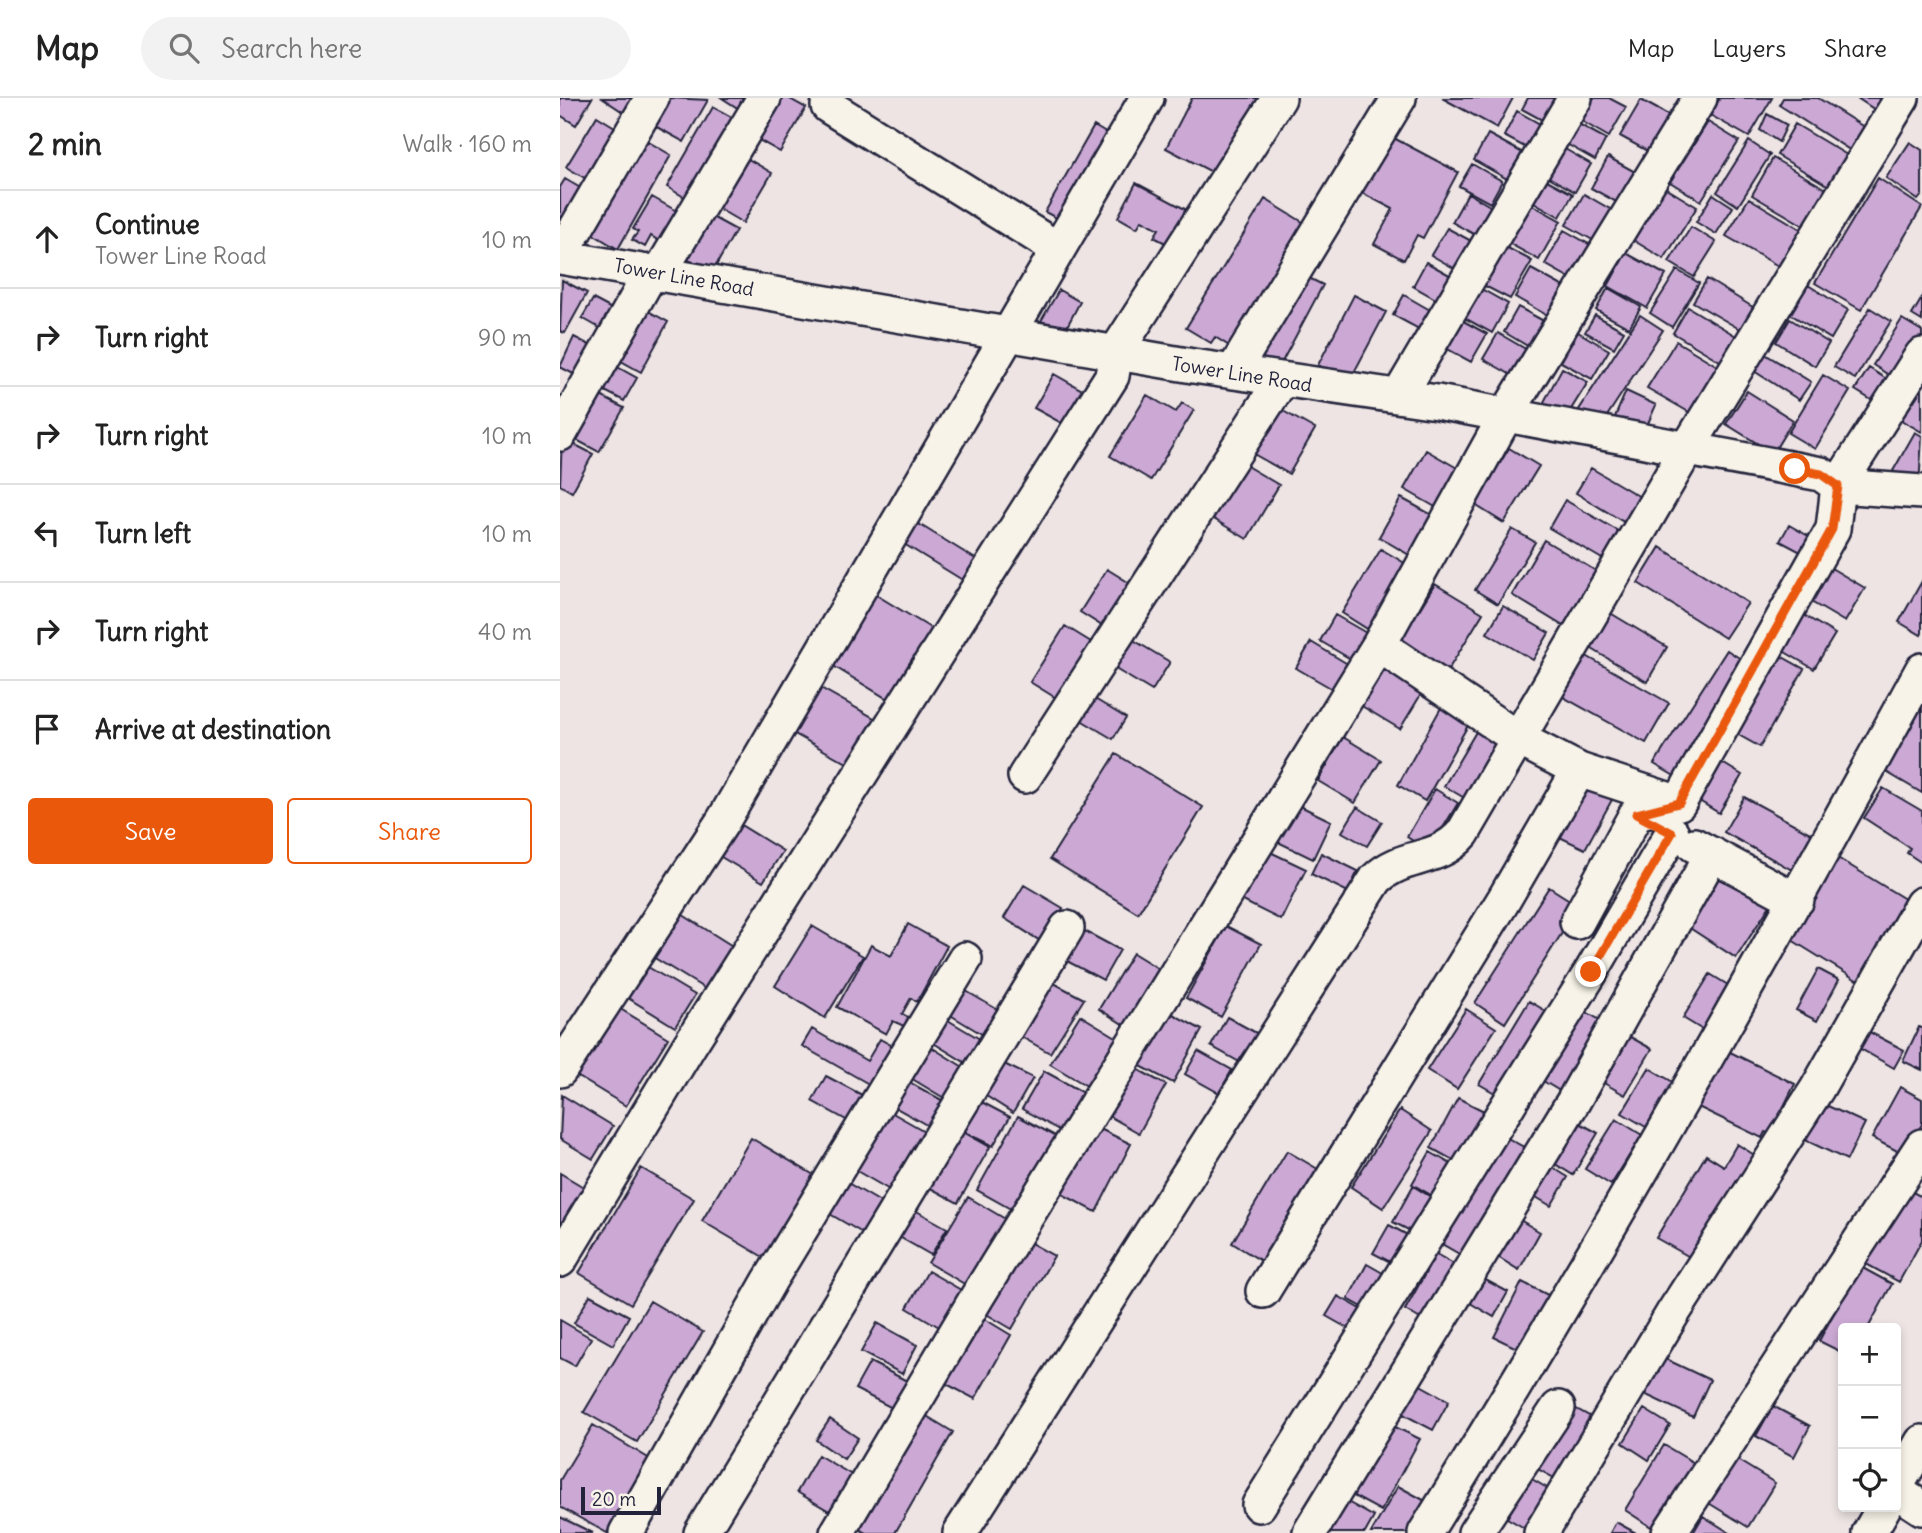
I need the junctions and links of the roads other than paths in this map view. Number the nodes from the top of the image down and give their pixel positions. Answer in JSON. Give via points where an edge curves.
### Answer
{"nodes":[{"id":1,"x":652,"y":98,"type":"edge"},
{"id":2,"x":764,"y":98,"type":"edge"},
{"id":3,"x":1147,"y":98,"type":"edge"},
{"id":4,"x":1279,"y":98,"type":"edge"},
{"id":5,"x":1399,"y":98,"type":"edge"},
{"id":6,"x":1575,"y":98,"type":"edge"},
{"id":7,"x":1700,"y":98,"type":"edge"},
{"id":8,"x":1902,"y":98,"type":"edge"},
{"id":9,"x":828,"y":106,"type":"dead end"},
{"id":10,"x":1058,"y":249,"type":"junction"},
{"id":11,"x":560,"y":256,"type":"edge"},
{"id":12,"x":656,"y":272,"type":"junction"},
{"id":13,"x":1008,"y":334,"type":"junction"},
{"id":14,"x":1116,"y":352,"type":"junction"},
{"id":15,"x":1922,"y":355,"type":"edge"},
{"id":16,"x":1233,"y":372,"type":"junction"},
{"id":17,"x":1281,"y":381,"type":"junction"},
{"id":18,"x":1399,"y":396,"type":"junction"},
{"id":19,"x":1506,"y":415,"type":"junction"},
{"id":20,"x":560,"y":434,"type":"edge"},
{"id":21,"x":1687,"y":449,"type":"junction"},
{"id":22,"x":1838,"y":486,"type":"junction"},
{"id":23,"x":1922,"y":492,"type":"edge"},
{"id":24,"x":1379,"y":645,"type":"junction"},
{"id":25,"x":1922,"y":670,"type":"edge"},
{"id":26,"x":1517,"y":738,"type":"junction"},
{"id":27,"x":1579,"y":770,"type":"junction"},
{"id":28,"x":1025,"y":776,"type":"dead end"},
{"id":29,"x":1676,"y":818,"type":"junction"},
{"id":30,"x":1712,"y":854,"type":"junction"},
{"id":31,"x":1797,"y":900,"type":"junction"},
{"id":32,"x":1922,"y":904,"type":"edge"},
{"id":33,"x":1577,"y":922,"type":"dead end"},
{"id":34,"x":1067,"y":928,"type":"dead end"},
{"id":35,"x":965,"y":960,"type":"dead end"},
{"id":36,"x":560,"y":1070,"type":"edge"},
{"id":37,"x":1922,"y":1146,"type":"edge"},
{"id":38,"x":560,"y":1260,"type":"edge"},
{"id":39,"x":1263,"y":1291,"type":"dead end"},
{"id":40,"x":1558,"y":1408,"type":"dead end"},
{"id":41,"x":1922,"y":1442,"type":"edge"},
{"id":42,"x":1901,"y":1480,"type":"edge"},
{"id":43,"x":1901,"y":1493,"type":"edge"},
{"id":44,"x":1259,"y":1505,"type":"dead end"},
{"id":45,"x":1922,"y":1508,"type":"edge"},
{"id":46,"x":1881,"y":1512,"type":"edge"},
{"id":47,"x":1310,"y":1532,"type":"edge"},
{"id":48,"x":626,"y":1533,"type":"edge"},
{"id":49,"x":701,"y":1533,"type":"edge"},
{"id":50,"x":837,"y":1533,"type":"edge"},
{"id":51,"x":960,"y":1533,"type":"edge"},
{"id":52,"x":1426,"y":1533,"type":"edge"},
{"id":53,"x":1475,"y":1533,"type":"edge"},
{"id":54,"x":1541,"y":1533,"type":"edge"},
{"id":55,"x":1669,"y":1533,"type":"edge"},
{"id":56,"x":1869,"y":1533,"type":"edge"}],
"edges":[{"from":1,"to":11,"type":"street"},
{"from":2,"to":12,"type":"street"},
{"from":3,"to":10,"type":"street"},
{"from":4,"to":14,"type":"street"},
{"from":5,"to":16,"type":"street"},
{"from":6,"to":18,"type":"street"},
{"from":7,"to":19,"type":"street"},
{"from":8,"to":21,"type":"street"},
{"from":9,"to":10,"type":"street"},
{"from":10,"to":13,"type":"street"},
{"from":11,"to":12,"type":"street","name":"Tower Line Road"},
{"from":12,"to":13,"type":"street","name":"Tower Line Road"},
{"from":12,"to":20,"type":"street"},
{"from":13,"to":14,"type":"street","name":"Tower Line Road"},
{"from":13,"to":36,"type":"street","via":[[723,821]]},
{"from":14,"to":16,"type":"street","name":"Tower Line Road"},
{"from":14,"to":38,"type":"street","via":[[1112,376]]},
{"from":15,"to":22,"type":"street"},
{"from":16,"to":17,"type":"street","name":"Tower Line Road"},
{"from":17,"to":18,"type":"street","name":"Tower Line Road"},
{"from":17,"to":28,"type":"street"},
{"from":18,"to":19,"type":"street","name":"Tower Line Road"},
{"from":19,"to":21,"type":"street","name":"Tower Line Road"},
{"from":19,"to":24,"type":"street"},
{"from":21,"to":22,"type":"street","name":"Tower Line Road","via":[[1821,474]]},
{"from":21,"to":26,"type":"street"},
{"from":22,"to":23,"type":"street","name":"Tower Line Road"},
{"from":22,"to":29,"type":"street","via":[[1832,529]]},
{"from":24,"to":26,"type":"street"},
{"from":24,"to":50,"type":"street","via":[[991,1273]]},
{"from":25,"to":31,"type":"street"},
{"from":26,"to":27,"type":"street"},
{"from":26,"to":51,"type":"street","via":[[1451,847],[1388,868],[1377,879]]},
{"from":27,"to":29,"type":"street"},
{"from":27,"to":39,"type":"street"},
{"from":29,"to":30,"type":"street"},
{"from":29,"to":33,"type":"street","via":[[1636,814]]},
{"from":29,"to":44,"type":"street","via":[[1591,972]]},
{"from":30,"to":31,"type":"street"},
{"from":30,"to":47,"type":"street","via":[[1573,1102]]},
{"from":31,"to":52,"type":"street","via":[[1558,1320]]},
{"from":32,"to":54,"type":"street","via":[[1817,1089],[1673,1313]]},
{"from":34,"to":49,"type":"street"},
{"from":35,"to":48,"type":"street","via":[[769,1280]]},
{"from":37,"to":55,"type":"street"},
{"from":40,"to":53,"type":"street"},
{"from":41,"to":42,"type":"street"},
{"from":43,"to":45,"type":"street"},
{"from":46,"to":56,"type":"street"}]}
